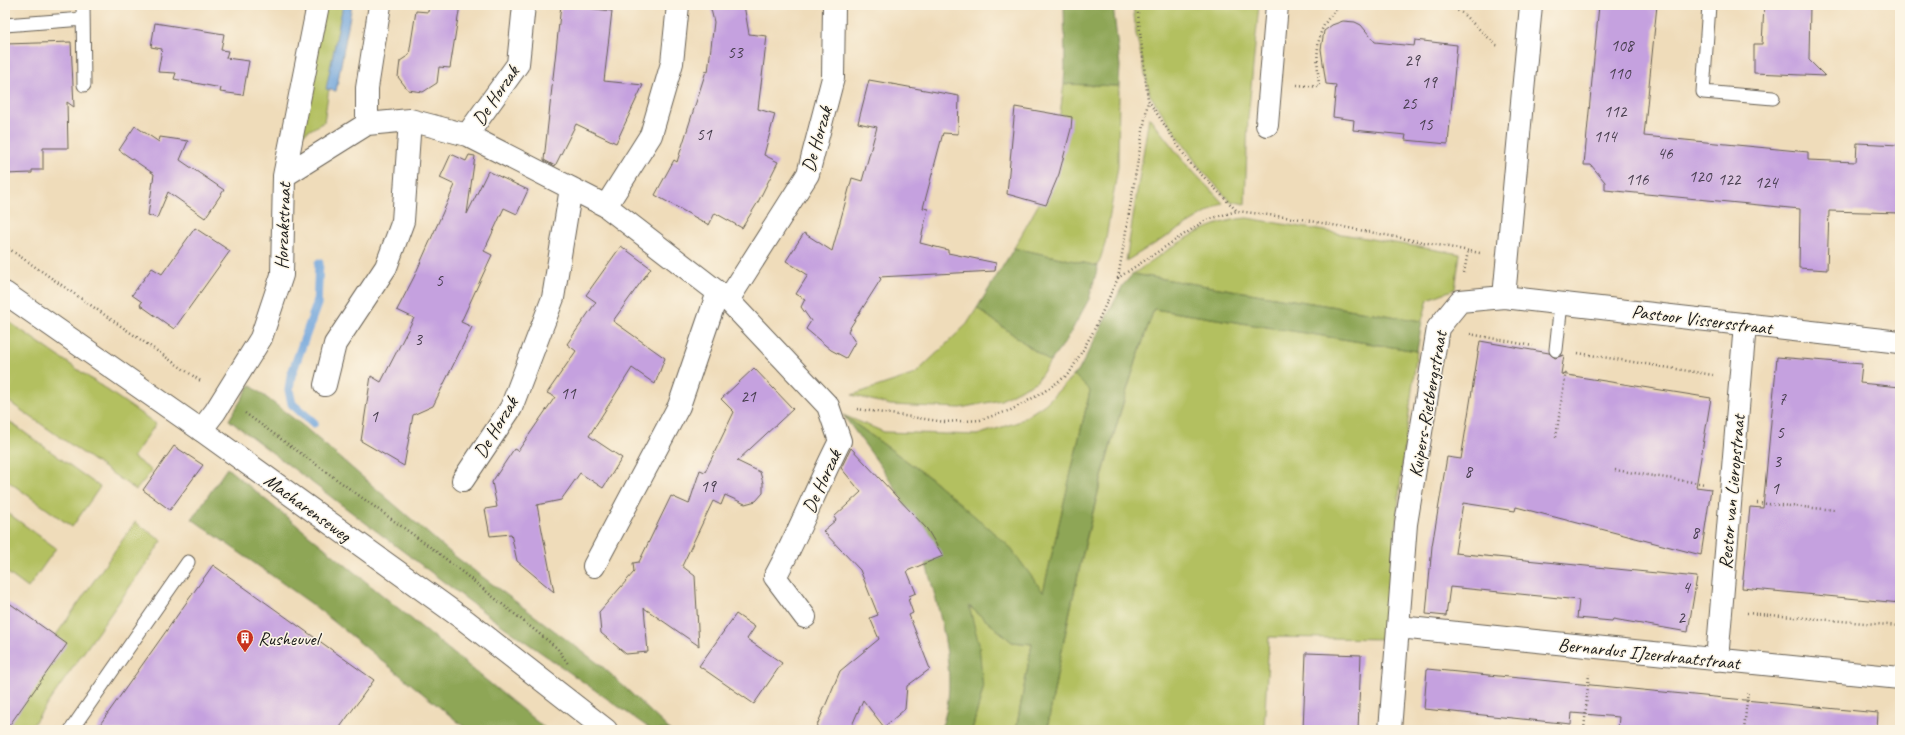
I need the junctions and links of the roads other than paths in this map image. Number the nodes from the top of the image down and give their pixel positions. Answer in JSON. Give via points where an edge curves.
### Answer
{"nodes":[{"id":1,"x":83,"y":5,"type":"edge"},
{"id":2,"x":318,"y":5,"type":"edge"},
{"id":3,"x":380,"y":5,"type":"edge"},
{"id":4,"x":524,"y":5,"type":"edge"},
{"id":5,"x":678,"y":5,"type":"edge"},
{"id":6,"x":834,"y":5,"type":"edge"},
{"id":7,"x":1277,"y":5,"type":"edge"},
{"id":8,"x":1531,"y":5,"type":"edge"},
{"id":9,"x":1709,"y":5,"type":"edge"},
{"id":10,"x":83,"y":19,"type":"junction"},
{"id":11,"x":5,"y":25,"type":"edge"},
{"id":12,"x":84,"y":85,"type":"dead end"},
{"id":13,"x":1773,"y":98,"type":"dead end"},
{"id":14,"x":410,"y":120,"type":"junction"},
{"id":15,"x":367,"y":124,"type":"junction"},
{"id":16,"x":1267,"y":125,"type":"dead end"},
{"id":17,"x":467,"y":135,"type":"junction"},
{"id":18,"x":284,"y":176,"type":"junction"},
{"id":19,"x":571,"y":188,"type":"junction"},
{"id":20,"x":606,"y":206,"type":"junction"},
{"id":21,"x":5,"y":293,"type":"edge"},
{"id":22,"x":723,"y":296,"type":"junction"},
{"id":23,"x":1504,"y":296,"type":"junction"},
{"id":24,"x":1561,"y":303,"type":"junction"},
{"id":25,"x":1745,"y":324,"type":"junction"},
{"id":26,"x":1900,"y":342,"type":"edge"},
{"id":27,"x":1562,"y":351,"type":"road end"},
{"id":28,"x":325,"y":385,"type":"dead end"},
{"id":29,"x":201,"y":430,"type":"junction"},
{"id":30,"x":463,"y":480,"type":"dead end"},
{"id":31,"x":188,"y":562,"type":"dead end"},
{"id":32,"x":594,"y":566,"type":"dead end"},
{"id":33,"x":805,"y":616,"type":"dead end"},
{"id":34,"x":1399,"y":627,"type":"junction"},
{"id":35,"x":1717,"y":660,"type":"junction"},
{"id":36,"x":1900,"y":678,"type":"edge"},
{"id":37,"x":71,"y":730,"type":"edge"},
{"id":38,"x":606,"y":730,"type":"edge"},
{"id":39,"x":1390,"y":730,"type":"edge"}],
"edges":[{"from":1,"to":10,"type":"lane"},
{"from":2,"to":18,"type":"street","name":"Horzakstraat"},
{"from":3,"to":15,"type":"street","via":[[367,88]]},
{"from":4,"to":17,"type":"street","name":"De Horzak","via":[[518,64]]},
{"from":5,"to":20,"type":"street","via":[[672,63],[651,135]]},
{"from":6,"to":22,"type":"street","name":"De Horzak","via":[[833,78],[808,174]]},
{"from":7,"to":16,"type":"street"},
{"from":8,"to":23,"type":"street"},
{"from":9,"to":13,"type":"lane","via":[[1702,92]]},
{"from":10,"to":11,"type":"lane"},
{"from":10,"to":12,"type":"lane"},
{"from":14,"to":15,"type":"street","name":"De Horzak"},
{"from":14,"to":17,"type":"street","name":"De Horzak"},
{"from":14,"to":28,"type":"street","via":[[402,221],[386,267],[335,344]]},
{"from":15,"to":18,"type":"street","name":"De Horzak"},
{"from":17,"to":19,"type":"street","name":"De Horzak"},
{"from":18,"to":29,"type":"street","name":"Horzakstraat","via":[[282,275],[260,338]]},
{"from":19,"to":20,"type":"street","name":"De Horzak"},
{"from":19,"to":30,"type":"street","name":"De Horzak","via":[[553,298],[511,408]]},
{"from":20,"to":22,"type":"street","name":"De Horzak"},
{"from":21,"to":29,"type":"street","name":"Macharenseweg"},
{"from":22,"to":32,"type":"street","name":"De Horzak","via":[[679,406]]},
{"from":22,"to":33,"type":"street","name":"De Horzak","via":[[828,406],[840,441],[775,577]]},
{"from":23,"to":24,"type":"street","name":"Pastoor Vissersstraat"},
{"from":23,"to":34,"type":"street","name":"Kuipers-Rietbergstraat","via":[[1460,301],[1438,328],[1406,524]]},
{"from":24,"to":25,"type":"street","name":"Pastoor Vissersstraat"},
{"from":24,"to":27,"type":"lane"},
{"from":25,"to":26,"type":"street","name":"Pastoor Vissersstraat"},
{"from":25,"to":35,"type":"street","name":"Rector van Lieropstraat"},
{"from":29,"to":38,"type":"street","name":"Macharenseweg","via":[[466,621]]},
{"from":31,"to":37,"type":"lane"},
{"from":34,"to":35,"type":"street","name":"Bernardus IJzerdraatstraat"},
{"from":34,"to":39,"type":"street","name":"Kuipers-Rietbergstraat"},
{"from":35,"to":36,"type":"street","name":"Bernardus IJzerdraatstraat"}]}
